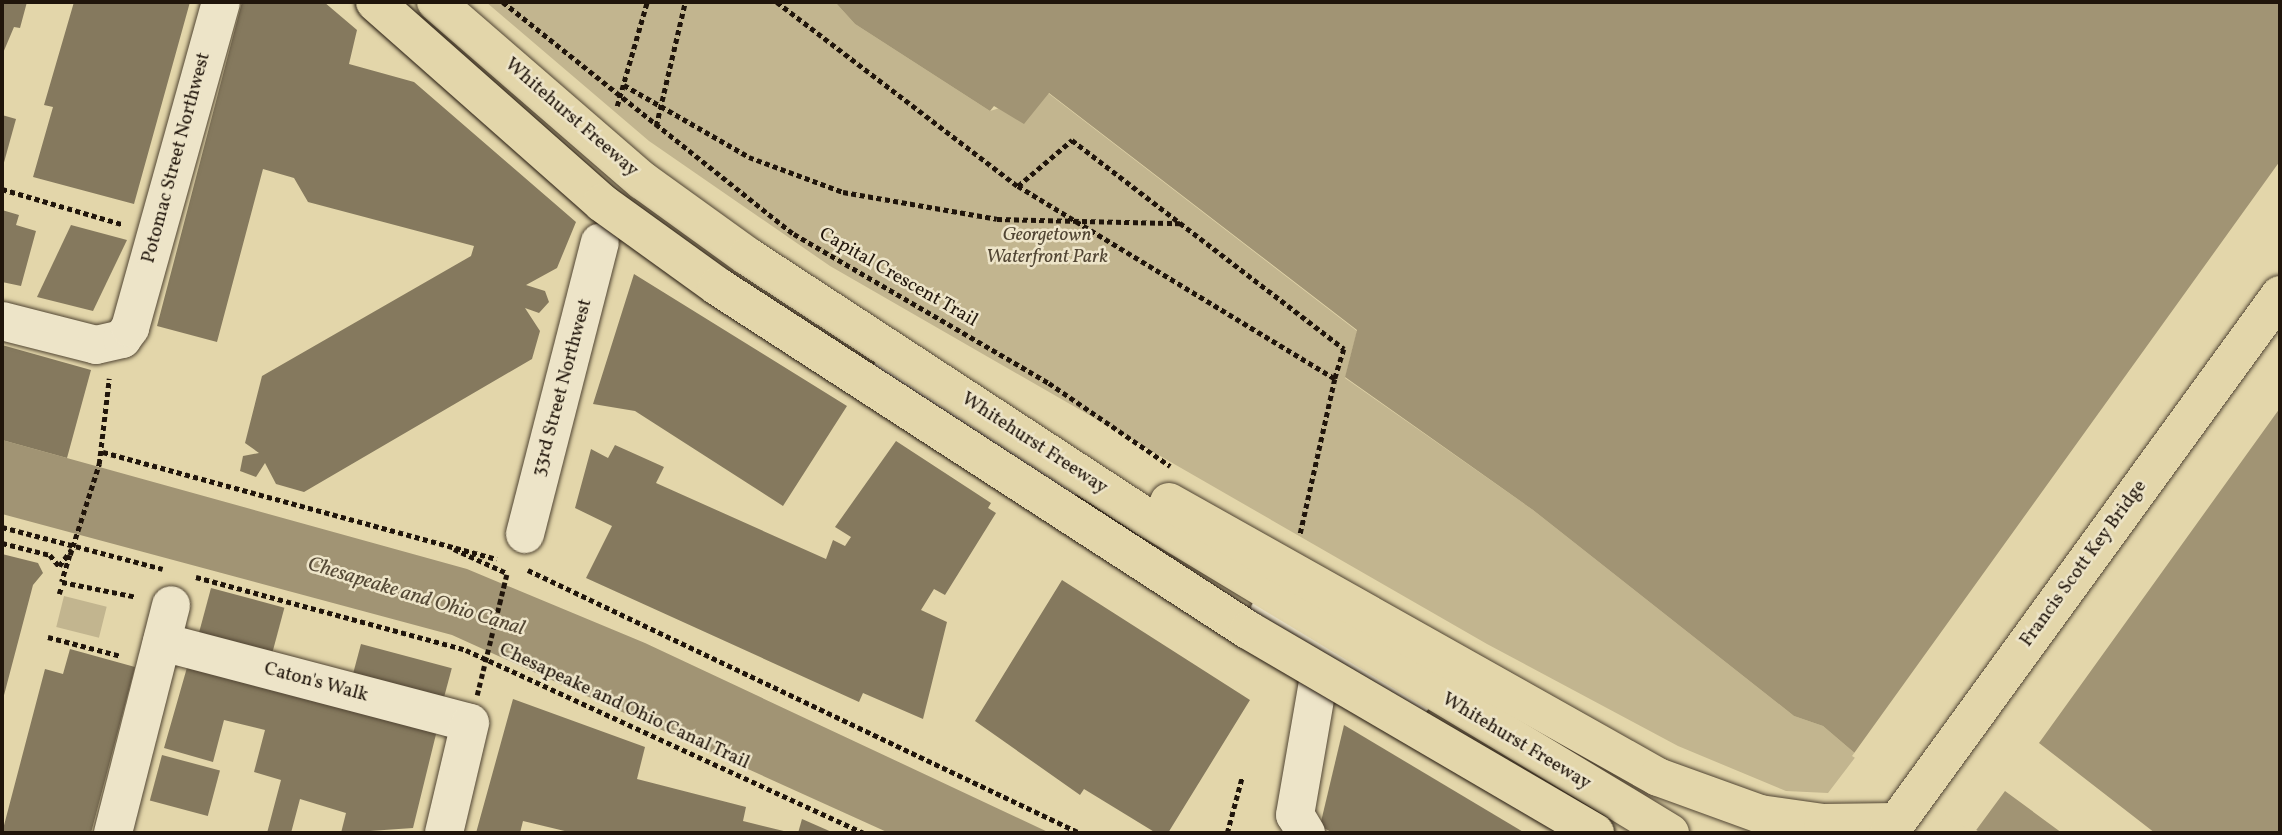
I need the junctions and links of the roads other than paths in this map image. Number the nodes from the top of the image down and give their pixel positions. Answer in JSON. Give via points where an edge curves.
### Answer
{"nodes":[{"id":1,"x":220,"y":2,"type":"edge"},
{"id":2,"x":375,"y":2,"type":"edge"},
{"id":3,"x":403,"y":2,"type":"edge"},
{"id":4,"x":436,"y":2,"type":"edge"},
{"id":5,"x":600,"y":242,"type":"dead end"},
{"id":6,"x":2280,"y":295,"type":"edge"},
{"id":7,"x":2,"y":321,"type":"edge"},
{"id":8,"x":888,"y":346,"type":"junction"},
{"id":9,"x":520,"y":555,"type":"road end"},
{"id":10,"x":176,"y":584,"type":"road end"},
{"id":11,"x":1324,"y":647,"type":"junction"},
{"id":12,"x":146,"y":650,"type":"junction"},
{"id":13,"x":1892,"y":828,"type":"edge"},
{"id":14,"x":113,"y":833,"type":"edge"},
{"id":15,"x":444,"y":833,"type":"edge"},
{"id":16,"x":1306,"y":833,"type":"edge"},
{"id":17,"x":1595,"y":833,"type":"edge"},
{"id":18,"x":1636,"y":833,"type":"edge"},
{"id":19,"x":1670,"y":833,"type":"edge"}],
"edges":[{"from":1,"to":7,"type":"street","name":"Potomac Street Northwest","via":[[134,315],[122,338],[96,345]]},
{"from":2,"to":17,"type":"highway","name":"Whitehurst Freeway","bridge":true,"via":[[602,204],[727,294],[1248,630]]},
{"from":3,"to":11,"type":"street","via":[[615,190],[721,266]]},
{"from":4,"to":8,"type":"highway","name":"Whitehurst Freeway","via":[[643,181]]},
{"from":5,"to":9,"type":"street","name":"33rd Street Northwest"},
{"from":6,"to":13,"type":"highway","name":"Francis Scott Key Bridge"},
{"from":8,"to":13,"type":"highway","via":[[1658,777],[1760,814]]},
{"from":8,"to":19,"type":"highway","name":"Whitehurst Freeway","via":[[1186,542]]},
{"from":10,"to":12,"type":"street"},
{"from":11,"to":16,"type":"street","via":[[1295,815]]},
{"from":11,"to":18,"type":"street"},
{"from":12,"to":14,"type":"street"},
{"from":12,"to":15,"type":"street","name":"Caton's Walk","via":[[473,709]]}]}
